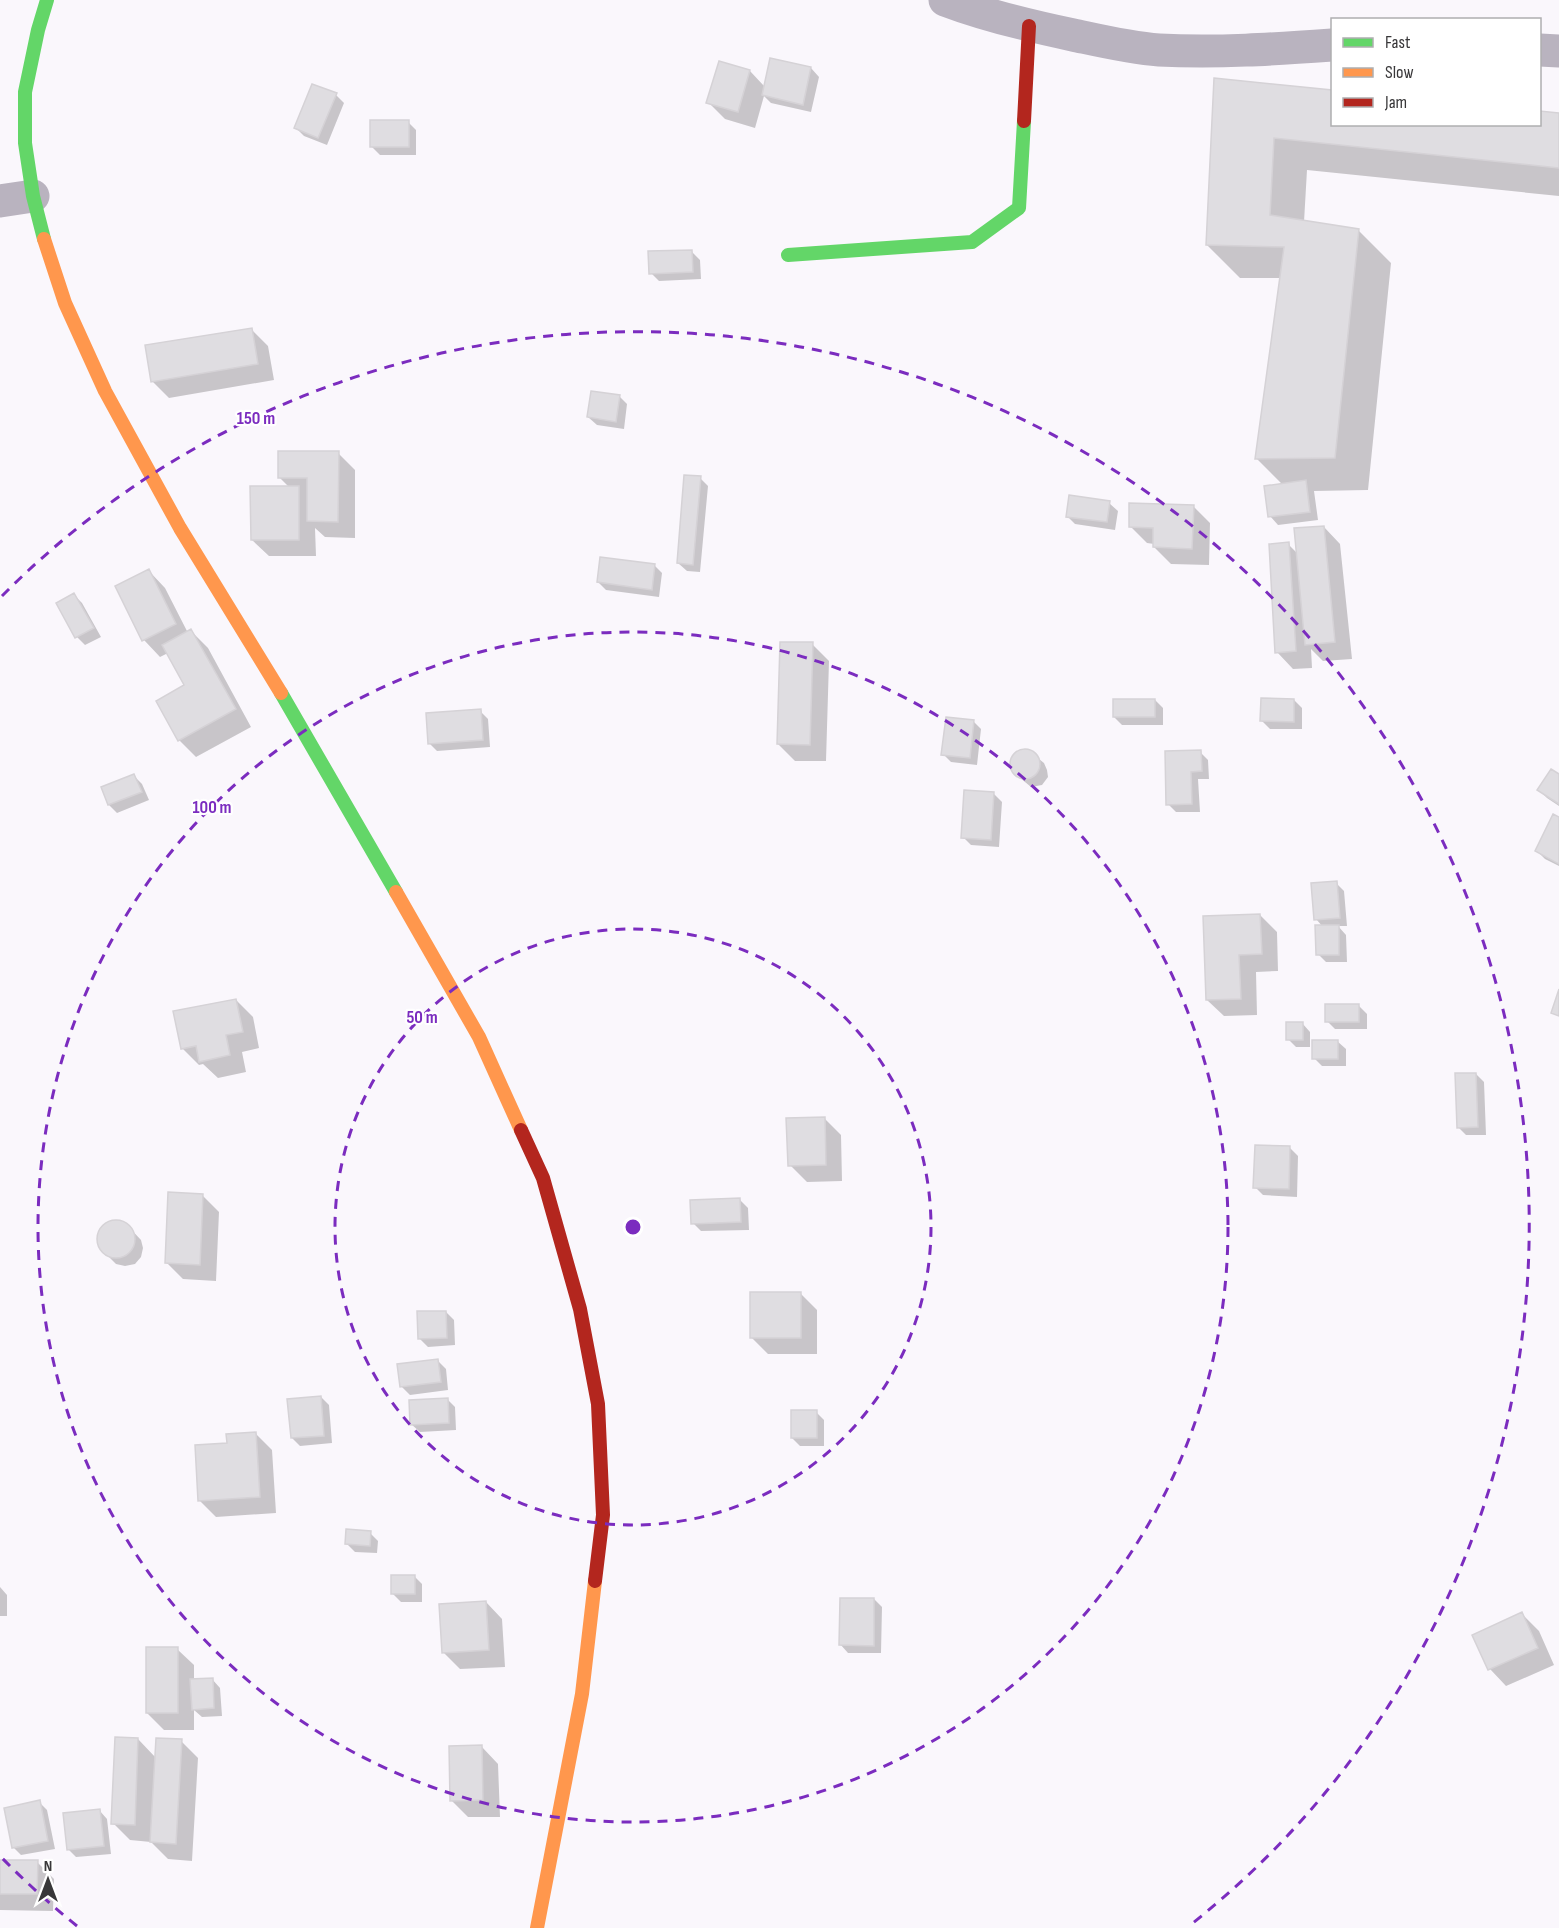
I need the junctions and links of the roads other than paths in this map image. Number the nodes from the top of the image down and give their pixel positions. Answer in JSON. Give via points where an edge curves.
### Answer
{"nodes":[{"id":1,"x":47,"y":0,"type":"edge"},
{"id":2,"x":945,"y":0,"type":"edge"},
{"id":3,"x":1029,"y":26,"type":"junction"},
{"id":4,"x":1331,"y":45,"type":"edge"},
{"id":5,"x":1541,"y":50,"type":"edge"},
{"id":6,"x":1559,"y":51,"type":"edge"},
{"id":7,"x":33,"y":196,"type":"junction"},
{"id":8,"x":0,"y":201,"type":"edge"},
{"id":9,"x":788,"y":255,"type":"dead end"},
{"id":10,"x":537,"y":1928,"type":"edge"}],
"edges":[{"from":1,"to":7,"type":"street","via":[[25,92],[25,143]]},
{"from":2,"to":3,"type":"street"},
{"from":3,"to":4,"type":"street","via":[[1157,50],[1247,51]]},
{"from":3,"to":9,"type":"street","via":[[1019,208],[972,242]]},
{"from":5,"to":6,"type":"street"},
{"from":7,"to":8,"type":"street"},
{"from":7,"to":10,"type":"street","via":[[65,303],[105,391],[180,528],[267,669],[479,1037],[543,1178],[580,1309],[598,1404],[603,1515],[582,1694]]}]}
